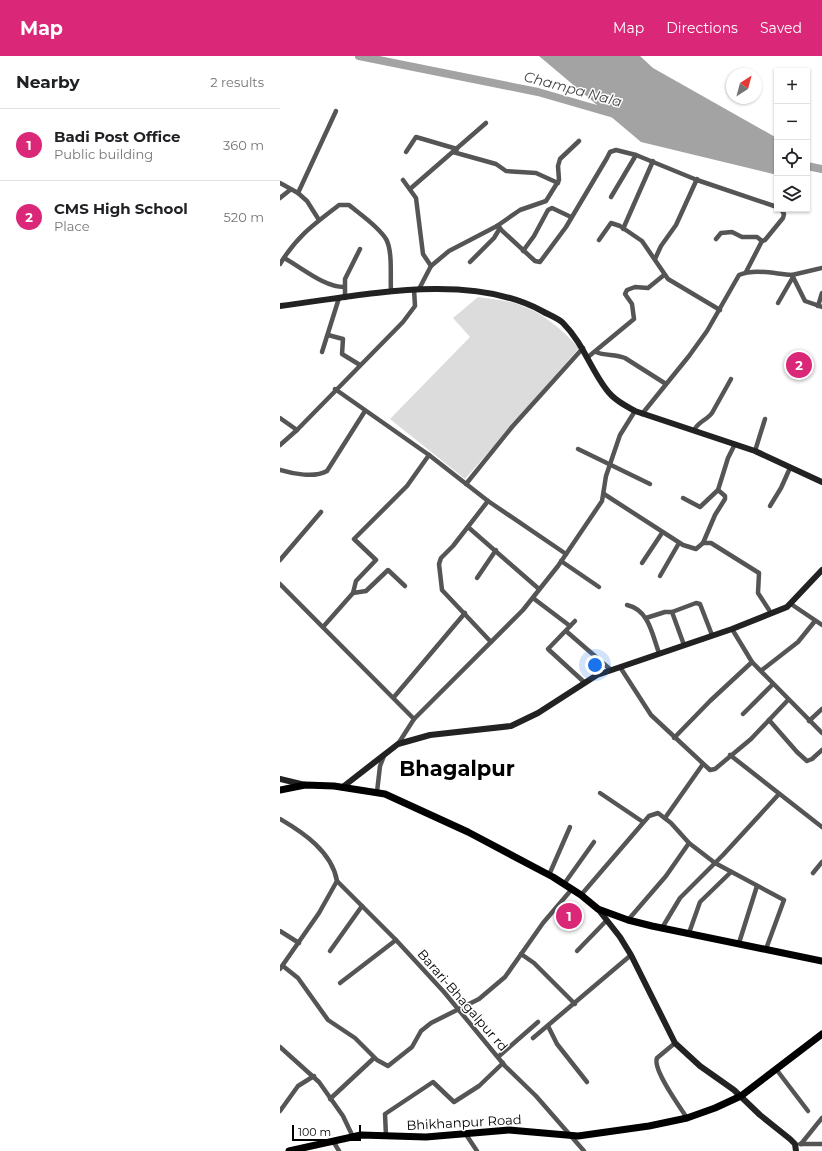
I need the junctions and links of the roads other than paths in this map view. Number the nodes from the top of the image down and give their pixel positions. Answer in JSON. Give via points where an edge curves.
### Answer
{"nodes":[{"id":1,"x":336,"y":112,"type":"dead end"},
{"id":2,"x":486,"y":123,"type":"dead end"},
{"id":3,"x":579,"y":141,"type":"dead end"},
{"id":4,"x":455,"y":150,"type":"junction"},
{"id":5,"x":406,"y":152,"type":"dead end"},
{"id":6,"x":636,"y":154,"type":"junction"},
{"id":7,"x":653,"y":161,"type":"junction"},
{"id":8,"x":697,"y":179,"type":"junction"},
{"id":9,"x":403,"y":180,"type":"dead end"},
{"id":10,"x":280,"y":183,"type":"edge"},
{"id":11,"x":558,"y":183,"type":"junction"},
{"id":12,"x":410,"y":189,"type":"junction"},
{"id":13,"x":290,"y":190,"type":"junction"},
{"id":14,"x":298,"y":193,"type":"junction"},
{"id":15,"x":611,"y":197,"type":"dead end"},
{"id":16,"x":280,"y":198,"type":"edge"},
{"id":17,"x":774,"y":205,"type":"edge"},
{"id":18,"x":783,"y":212,"type":"edge"},
{"id":19,"x":572,"y":217,"type":"junction"},
{"id":20,"x":319,"y":220,"type":"junction"},
{"id":21,"x":499,"y":227,"type":"junction"},
{"id":22,"x":623,"y":228,"type":"junction"},
{"id":23,"x":716,"y":239,"type":"dead end"},
{"id":24,"x":598,"y":240,"type":"dead end"},
{"id":25,"x":762,"y":241,"type":"junction"},
{"id":26,"x":360,"y":249,"type":"dead end"},
{"id":27,"x":523,"y":251,"type":"junction"},
{"id":28,"x":284,"y":258,"type":"junction"},
{"id":29,"x":655,"y":259,"type":"junction"},
{"id":30,"x":470,"y":262,"type":"dead end"},
{"id":31,"x":280,"y":264,"type":"edge"},
{"id":32,"x":432,"y":266,"type":"junction"},
{"id":33,"x":822,"y":268,"type":"edge"},
{"id":34,"x":746,"y":272,"type":"junction"},
{"id":35,"x":664,"y":275,"type":"junction"},
{"id":36,"x":792,"y":276,"type":"junction"},
{"id":37,"x":344,"y":287,"type":"junction"},
{"id":38,"x":417,"y":289,"type":"junction"},
{"id":39,"x":391,"y":291,"type":"junction"},
{"id":40,"x":822,"y":293,"type":"edge"},
{"id":41,"x":342,"y":298,"type":"junction"},
{"id":42,"x":778,"y":303,"type":"dead end"},
{"id":43,"x":280,"y":306,"type":"edge"},
{"id":44,"x":820,"y":306,"type":"edge"},
{"id":45,"x":720,"y":310,"type":"junction"},
{"id":46,"x":328,"y":335,"type":"junction"},
{"id":47,"x":583,"y":348,"type":"junction"},
{"id":48,"x":322,"y":352,"type":"dead end"},
{"id":49,"x":596,"y":352,"type":"junction"},
{"id":50,"x":588,"y":357,"type":"junction"},
{"id":51,"x":360,"y":365,"type":"junction"},
{"id":52,"x":731,"y":379,"type":"dead end"},
{"id":53,"x":666,"y":384,"type":"junction"},
{"id":54,"x":335,"y":390,"type":"junction"},
{"id":55,"x":365,"y":411,"type":"junction"},
{"id":56,"x":634,"y":411,"type":"junction"},
{"id":57,"x":642,"y":414,"type":"junction"},
{"id":58,"x":280,"y":418,"type":"edge"},
{"id":59,"x":765,"y":419,"type":"dead end"},
{"id":60,"x":297,"y":430,"type":"junction"},
{"id":61,"x":694,"y":430,"type":"junction"},
{"id":62,"x":736,"y":444,"type":"junction"},
{"id":63,"x":280,"y":445,"type":"edge"},
{"id":64,"x":578,"y":448,"type":"dead end"},
{"id":65,"x":755,"y":450,"type":"junction"},
{"id":66,"x":429,"y":455,"type":"junction"},
{"id":67,"x":609,"y":466,"type":"junction"},
{"id":68,"x":790,"y":468,"type":"junction"},
{"id":69,"x":280,"y":470,"type":"edge"},
{"id":70,"x":822,"y":482,"type":"edge"},
{"id":71,"x":466,"y":484,"type":"junction"},
{"id":72,"x":650,"y":484,"type":"dead end"},
{"id":73,"x":718,"y":490,"type":"junction"},
{"id":74,"x":604,"y":494,"type":"junction"},
{"id":75,"x":683,"y":498,"type":"dead end"},
{"id":76,"x":488,"y":501,"type":"junction"},
{"id":77,"x":770,"y":506,"type":"dead end"},
{"id":78,"x":321,"y":512,"type":"dead end"},
{"id":79,"x":468,"y":527,"type":"junction"},
{"id":80,"x":662,"y":533,"type":"junction"},
{"id":81,"x":679,"y":543,"type":"junction"},
{"id":82,"x":703,"y":543,"type":"junction"},
{"id":83,"x":496,"y":550,"type":"junction"},
{"id":84,"x":566,"y":554,"type":"junction"},
{"id":85,"x":280,"y":560,"type":"edge"},
{"id":86,"x":561,"y":561,"type":"junction"},
{"id":87,"x":642,"y":563,"type":"dead end"},
{"id":88,"x":822,"y":570,"type":"edge"},
{"id":89,"x":660,"y":576,"type":"dead end"},
{"id":90,"x":477,"y":578,"type":"dead end"},
{"id":91,"x":280,"y":584,"type":"edge"},
{"id":92,"x":405,"y":586,"type":"dead end"},
{"id":93,"x":599,"y":587,"type":"dead end"},
{"id":94,"x":539,"y":589,"type":"junction"},
{"id":95,"x":353,"y":593,"type":"junction"},
{"id":96,"x":533,"y":598,"type":"junction"},
{"id":97,"x":791,"y":604,"type":"junction"},
{"id":98,"x":627,"y":605,"type":"dead end"},
{"id":99,"x":672,"y":612,"type":"junction"},
{"id":100,"x":465,"y":613,"type":"junction"},
{"id":101,"x":771,"y":613,"type":"junction"},
{"id":102,"x":646,"y":618,"type":"junction"},
{"id":103,"x":575,"y":621,"type":"dead end"},
{"id":104,"x":815,"y":621,"type":"junction"},
{"id":105,"x":822,"y":625,"type":"edge"},
{"id":106,"x":570,"y":626,"type":"junction"},
{"id":107,"x":323,"y":627,"type":"junction"},
{"id":108,"x":732,"y":629,"type":"junction"},
{"id":109,"x":566,"y":630,"type":"junction"},
{"id":110,"x":712,"y":635,"type":"junction"},
{"id":111,"x":491,"y":642,"type":"junction"},
{"id":112,"x":684,"y":645,"type":"junction"},
{"id":113,"x":659,"y":653,"type":"junction"},
{"id":114,"x":752,"y":662,"type":"junction"},
{"id":115,"x":620,"y":667,"type":"junction"},
{"id":116,"x":611,"y":670,"type":"junction"},
{"id":117,"x":762,"y":670,"type":"junction"},
{"id":118,"x":584,"y":682,"type":"junction"},
{"id":119,"x":773,"y":684,"type":"junction"},
{"id":120,"x":394,"y":697,"type":"junction"},
{"id":121,"x":788,"y":700,"type":"junction"},
{"id":122,"x":822,"y":709,"type":"edge"},
{"id":123,"x":743,"y":714,"type":"dead end"},
{"id":124,"x":414,"y":719,"type":"junction"},
{"id":125,"x":769,"y":720,"type":"junction"},
{"id":126,"x":809,"y":721,"type":"junction"},
{"id":127,"x":822,"y":734,"type":"edge"},
{"id":128,"x":674,"y":738,"type":"junction"},
{"id":129,"x":398,"y":744,"type":"junction"},
{"id":130,"x":822,"y":750,"type":"edge"},
{"id":131,"x":387,"y":751,"type":"junction"},
{"id":132,"x":730,"y":755,"type":"junction"},
{"id":133,"x":703,"y":764,"type":"junction"},
{"id":134,"x":280,"y":778,"type":"edge"},
{"id":135,"x":305,"y":785,"type":"junction"},
{"id":136,"x":344,"y":786,"type":"junction"},
{"id":137,"x":280,"y":790,"type":"edge"},
{"id":138,"x":377,"y":792,"type":"junction"},
{"id":139,"x":600,"y":793,"type":"dead end"},
{"id":140,"x":779,"y":794,"type":"junction"},
{"id":141,"x":665,"y":818,"type":"junction"},
{"id":142,"x":280,"y":819,"type":"edge"},
{"id":143,"x":643,"y":822,"type":"junction"},
{"id":144,"x":570,"y":827,"type":"dead end"},
{"id":145,"x":822,"y":827,"type":"edge"},
{"id":146,"x":594,"y":842,"type":"dead end"},
{"id":147,"x":689,"y":843,"type":"junction"},
{"id":148,"x":822,"y":862,"type":"edge"},
{"id":149,"x":714,"y":863,"type":"junction"},
{"id":150,"x":731,"y":872,"type":"junction"},
{"id":151,"x":813,"y":873,"type":"dead end"},
{"id":152,"x":549,"y":875,"type":"junction"},
{"id":153,"x":337,"y":881,"type":"junction"},
{"id":154,"x":564,"y":884,"type":"junction"},
{"id":155,"x":757,"y":886,"type":"junction"},
{"id":156,"x":572,"y":889,"type":"junction"},
{"id":157,"x":581,"y":895,"type":"junction"},
{"id":158,"x":362,"y":906,"type":"junction"},
{"id":159,"x":598,"y":909,"type":"junction"},
{"id":160,"x":607,"y":920,"type":"junction"},
{"id":161,"x":628,"y":920,"type":"junction"},
{"id":162,"x":662,"y":928,"type":"junction"},
{"id":163,"x":280,"y":932,"type":"edge"},
{"id":164,"x":688,"y":933,"type":"junction"},
{"id":165,"x":396,"y":940,"type":"junction"},
{"id":166,"x":299,"y":944,"type":"junction"},
{"id":167,"x":739,"y":944,"type":"junction"},
{"id":168,"x":766,"y":949,"type":"junction"},
{"id":169,"x":330,"y":951,"type":"dead end"},
{"id":170,"x":577,"y":951,"type":"dead end"},
{"id":171,"x":522,"y":954,"type":"junction"},
{"id":172,"x":631,"y":955,"type":"junction"},
{"id":173,"x":822,"y":962,"type":"edge"},
{"id":174,"x":281,"y":968,"type":"edge"},
{"id":175,"x":340,"y":983,"type":"dead end"},
{"id":176,"x":575,"y":1004,"type":"junction"},
{"id":177,"x":458,"y":1009,"type":"junction"},
{"id":178,"x":538,"y":1022,"type":"dead end"},
{"id":179,"x":548,"y":1026,"type":"junction"},
{"id":180,"x":822,"y":1034,"type":"edge"},
{"id":181,"x":533,"y":1038,"type":"dead end"},
{"id":182,"x":675,"y":1043,"type":"junction"},
{"id":183,"x":280,"y":1047,"type":"edge"},
{"id":184,"x":498,"y":1057,"type":"junction"},
{"id":185,"x":374,"y":1058,"type":"junction"},
{"id":186,"x":503,"y":1063,"type":"junction"},
{"id":187,"x":776,"y":1069,"type":"junction"},
{"id":188,"x":314,"y":1076,"type":"junction"},
{"id":189,"x":587,"y":1082,"type":"dead end"},
{"id":190,"x":741,"y":1096,"type":"junction"},
{"id":191,"x":330,"y":1098,"type":"junction"},
{"id":192,"x":808,"y":1110,"type":"dead end"},
{"id":193,"x":280,"y":1111,"type":"edge"},
{"id":194,"x":687,"y":1118,"type":"junction"},
{"id":195,"x":822,"y":1118,"type":"edge"},
{"id":196,"x":465,"y":1133,"type":"junction"},
{"id":197,"x":386,"y":1136,"type":"junction"},
{"id":198,"x":570,"y":1136,"type":"junction"},
{"id":199,"x":353,"y":1137,"type":"junction"},
{"id":200,"x":333,"y":1141,"type":"junction"},
{"id":201,"x":822,"y":1144,"type":"edge"},
{"id":202,"x":797,"y":1147,"type":"edge"},
{"id":203,"x":302,"y":1150,"type":"edge"},
{"id":204,"x":289,"y":1151,"type":"edge"},
{"id":205,"x":339,"y":1151,"type":"edge"},
{"id":206,"x":477,"y":1151,"type":"edge"},
{"id":207,"x":584,"y":1151,"type":"edge"}],
"edges":[{"from":1,"to":14,"type":"street"},
{"from":2,"to":4,"type":"street"},
{"from":3,"to":11,"type":"street","via":[[560,159]]},
{"from":4,"to":5,"type":"street","via":[[416,137]]},
{"from":4,"to":11,"type":"street","via":[[496,164],[506,171],[536,173]]},
{"from":4,"to":12,"type":"street"},
{"from":6,"to":7,"type":"street"},
{"from":6,"to":15,"type":"street"},
{"from":6,"to":19,"type":"street","via":[[616,150],[610,152]]},
{"from":7,"to":8,"type":"street"},
{"from":7,"to":22,"type":"street"},
{"from":8,"to":17,"type":"street"},
{"from":8,"to":29,"type":"street","via":[[676,225]]},
{"from":9,"to":12,"type":"street"},
{"from":10,"to":13,"type":"street"},
{"from":11,"to":21,"type":"street","via":[[546,201],[520,210]]},
{"from":12,"to":32,"type":"street","via":[[417,204],[423,254]]},
{"from":13,"to":14,"type":"street"},
{"from":13,"to":16,"type":"street"},
{"from":14,"to":20,"type":"street","via":[[307,201]]},
{"from":18,"to":25,"type":"street","via":[[783,218],[769,238]]},
{"from":19,"to":27,"type":"street","via":[[552,208],[548,210]]},
{"from":19,"to":27,"type":"street","via":[[540,262]]},
{"from":20,"to":28,"type":"street","via":[[297,238]]},
{"from":20,"to":39,"type":"street","via":[[338,205],[349,205],[381,232],[389,247]]},
{"from":21,"to":27,"type":"street"},
{"from":21,"to":30,"type":"street","via":[[494,238]]},
{"from":21,"to":32,"type":"street","via":[[449,251]]},
{"from":22,"to":24,"type":"street","via":[[611,223]]},
{"from":22,"to":29,"type":"street","via":[[642,241]]},
{"from":23,"to":25,"type":"street","via":[[721,233],[732,232],[742,237],[757,237]]},
{"from":25,"to":34,"type":"street"},
{"from":26,"to":37,"type":"street","via":[[348,272]]},
{"from":28,"to":31,"type":"street"},
{"from":28,"to":37,"type":"street","via":[[325,283]]},
{"from":29,"to":35,"type":"street"},
{"from":32,"to":38,"type":"street"},
{"from":33,"to":36,"type":"street"},
{"from":34,"to":36,"type":"street"},
{"from":34,"to":45,"type":"street","via":[[736,279]]},
{"from":35,"to":45,"type":"street"},
{"from":35,"to":49,"type":"street","via":[[652,287],[632,287],[625,292],[632,304],[634,319]]},
{"from":36,"to":42,"type":"street"},
{"from":36,"to":44,"type":"street","via":[[805,301]]},
{"from":37,"to":41,"type":"street"},
{"from":38,"to":39,"type":"street"},
{"from":38,"to":47,"type":"street","via":[[484,292],[527,303],[562,322]]},
{"from":38,"to":51,"type":"street","via":[[412,311]]},
{"from":39,"to":41,"type":"street"},
{"from":40,"to":44,"type":"street"},
{"from":41,"to":43,"type":"street"},
{"from":41,"to":46,"type":"street"},
{"from":45,"to":53,"type":"street","via":[[689,356]]},
{"from":46,"to":48,"type":"street"},
{"from":46,"to":51,"type":"street","via":[[343,339],[342,354]]},
{"from":47,"to":50,"type":"street"},
{"from":47,"to":71,"type":"street","via":[[512,427]]},
{"from":49,"to":50,"type":"street"},
{"from":49,"to":53,"type":"street","via":[[619,355]]},
{"from":50,"to":56,"type":"street","via":[[606,390]]},
{"from":51,"to":54,"type":"street"},
{"from":52,"to":61,"type":"street","via":[[709,417],[698,423]]},
{"from":53,"to":57,"type":"street"},
{"from":54,"to":55,"type":"street"},
{"from":54,"to":60,"type":"street"},
{"from":55,"to":66,"type":"street"},
{"from":55,"to":69,"type":"street","via":[[328,471],[321,474]]},
{"from":56,"to":57,"type":"street"},
{"from":56,"to":67,"type":"street","via":[[623,428]]},
{"from":57,"to":61,"type":"street"},
{"from":58,"to":60,"type":"street"},
{"from":59,"to":65,"type":"street"},
{"from":60,"to":63,"type":"street"},
{"from":61,"to":62,"type":"street"},
{"from":62,"to":65,"type":"street"},
{"from":62,"to":73,"type":"street","via":[[728,458]]},
{"from":64,"to":67,"type":"street"},
{"from":65,"to":68,"type":"street"},
{"from":66,"to":71,"type":"street"},
{"from":66,"to":95,"type":"street","via":[[407,486],[354,539],[376,560],[356,581]]},
{"from":67,"to":72,"type":"street"},
{"from":67,"to":74,"type":"street"},
{"from":68,"to":70,"type":"street"},
{"from":68,"to":77,"type":"street"},
{"from":71,"to":76,"type":"street"},
{"from":73,"to":75,"type":"street","via":[[700,506]]},
{"from":73,"to":82,"type":"street","via":[[725,499]]},
{"from":74,"to":80,"type":"street"},
{"from":74,"to":84,"type":"street","via":[[602,501]]},
{"from":76,"to":79,"type":"street"},
{"from":76,"to":84,"type":"street"},
{"from":78,"to":85,"type":"street"},
{"from":79,"to":83,"type":"street"},
{"from":79,"to":100,"type":"street","via":[[439,561],[442,590]]},
{"from":80,"to":81,"type":"street"},
{"from":80,"to":87,"type":"street"},
{"from":81,"to":82,"type":"street","via":[[692,549]]},
{"from":81,"to":89,"type":"street"},
{"from":82,"to":101,"type":"street","via":[[711,543],[759,573],[758,593]]},
{"from":83,"to":90,"type":"street"},
{"from":83,"to":94,"type":"street"},
{"from":84,"to":86,"type":"street"},
{"from":86,"to":93,"type":"street"},
{"from":86,"to":94,"type":"street"},
{"from":88,"to":97,"type":"street"},
{"from":91,"to":107,"type":"street"},
{"from":92,"to":95,"type":"street","via":[[388,570],[366,591]]},
{"from":94,"to":96,"type":"street"},
{"from":95,"to":107,"type":"street"},
{"from":96,"to":106,"type":"street"},
{"from":96,"to":111,"type":"street"},
{"from":97,"to":101,"type":"street"},
{"from":97,"to":104,"type":"street"},
{"from":98,"to":102,"type":"street","via":[[642,612]]},
{"from":99,"to":102,"type":"street"},
{"from":99,"to":110,"type":"street","via":[[696,602],[700,604]]},
{"from":99,"to":112,"type":"street"},
{"from":100,"to":111,"type":"street"},
{"from":100,"to":120,"type":"street"},
{"from":101,"to":108,"type":"street"},
{"from":102,"to":113,"type":"street"},
{"from":103,"to":106,"type":"street"},
{"from":104,"to":105,"type":"street"},
{"from":104,"to":117,"type":"street","via":[[798,642]]},
{"from":106,"to":109,"type":"street"},
{"from":107,"to":120,"type":"street"},
{"from":108,"to":110,"type":"street"},
{"from":108,"to":114,"type":"street"},
{"from":109,"to":116,"type":"street"},
{"from":109,"to":118,"type":"street","via":[[548,649]]},
{"from":110,"to":112,"type":"street"},
{"from":111,"to":124,"type":"street"},
{"from":112,"to":113,"type":"street"},
{"from":113,"to":115,"type":"street"},
{"from":114,"to":117,"type":"street"},
{"from":114,"to":128,"type":"street"},
{"from":115,"to":116,"type":"street"},
{"from":115,"to":128,"type":"street","via":[[651,715]]},
{"from":116,"to":118,"type":"street"},
{"from":117,"to":119,"type":"street"},
{"from":118,"to":129,"type":"street","via":[[538,713],[511,726],[430,735]]},
{"from":119,"to":121,"type":"street"},
{"from":119,"to":123,"type":"street"},
{"from":120,"to":124,"type":"street"},
{"from":121,"to":125,"type":"street"},
{"from":121,"to":126,"type":"street"},
{"from":122,"to":126,"type":"street"},
{"from":124,"to":129,"type":"street"},
{"from":125,"to":130,"type":"street","via":[[807,761]]},
{"from":125,"to":132,"type":"street","via":[[750,740]]},
{"from":126,"to":127,"type":"street"},
{"from":128,"to":133,"type":"street"},
{"from":129,"to":131,"type":"street"},
{"from":131,"to":136,"type":"street"},
{"from":131,"to":138,"type":"street","via":[[380,766]]},
{"from":132,"to":133,"type":"street","via":[[713,769]]},
{"from":132,"to":140,"type":"street"},
{"from":133,"to":141,"type":"street"},
{"from":134,"to":135,"type":"street"},
{"from":135,"to":136,"type":"main road"},
{"from":135,"to":137,"type":"main road"},
{"from":136,"to":138,"type":"main road"},
{"from":138,"to":152,"type":"main road","via":[[468,832]]},
{"from":139,"to":143,"type":"street"},
{"from":140,"to":145,"type":"street"},
{"from":140,"to":149,"type":"street"},
{"from":141,"to":143,"type":"street","via":[[655,813]]},
{"from":141,"to":147,"type":"street"},
{"from":142,"to":153,"type":"street","via":[[306,837],[331,861]]},
{"from":143,"to":157,"type":"street"},
{"from":144,"to":152,"type":"street"},
{"from":146,"to":154,"type":"street"},
{"from":147,"to":149,"type":"street"},
{"from":147,"to":161,"type":"street","via":[[666,876]]},
{"from":148,"to":151,"type":"street"},
{"from":149,"to":150,"type":"street"},
{"from":149,"to":162,"type":"street","via":[[676,902]]},
{"from":150,"to":155,"type":"street"},
{"from":150,"to":164,"type":"street","via":[[700,902]]},
{"from":152,"to":154,"type":"main road"},
{"from":153,"to":158,"type":"street","name":"Barari-Bhagalpur rd"},
{"from":153,"to":166,"type":"street"},
{"from":154,"to":156,"type":"main road"},
{"from":155,"to":167,"type":"street"},
{"from":155,"to":168,"type":"street","via":[[785,902]]},
{"from":156,"to":157,"type":"main road"},
{"from":156,"to":171,"type":"street","via":[[543,923]]},
{"from":157,"to":159,"type":"main road"},
{"from":158,"to":165,"type":"street","name":"Barari-Bhagalpur rd"},
{"from":158,"to":169,"type":"street"},
{"from":159,"to":160,"type":"street"},
{"from":159,"to":161,"type":"main road"},
{"from":160,"to":170,"type":"street"},
{"from":160,"to":172,"type":"street"},
{"from":161,"to":162,"type":"main road"},
{"from":162,"to":164,"type":"main road"},
{"from":163,"to":166,"type":"street"},
{"from":164,"to":167,"type":"main road"},
{"from":165,"to":175,"type":"street"},
{"from":165,"to":177,"type":"street","name":"Barari-Bhagalpur rd"},
{"from":166,"to":174,"type":"street"},
{"from":167,"to":168,"type":"main road"},
{"from":168,"to":173,"type":"main road"},
{"from":171,"to":176,"type":"street","via":[[534,962]]},
{"from":171,"to":177,"type":"street","via":[[492,990]]},
{"from":172,"to":176,"type":"street"},
{"from":172,"to":182,"type":"street"},
{"from":174,"to":185,"type":"street","via":[[298,978],[328,1020],[355,1038]]},
{"from":176,"to":179,"type":"street"},
{"from":177,"to":184,"type":"street","name":"Barari-Bhagalpur rd"},
{"from":177,"to":185,"type":"street","via":[[434,1020],[424,1028],[412,1047],[392,1064],[384,1065]]},
{"from":178,"to":184,"type":"street"},
{"from":179,"to":181,"type":"street"},
{"from":179,"to":189,"type":"street","via":[[557,1044]]},
{"from":180,"to":187,"type":"main road","name":"Bhikhanpur Road"},
{"from":182,"to":190,"type":"street","via":[[700,1066]]},
{"from":182,"to":194,"type":"street","via":[[656,1061],[667,1087]]},
{"from":183,"to":188,"type":"street"},
{"from":184,"to":186,"type":"street","name":"Barari-Bhagalpur rd"},
{"from":185,"to":191,"type":"street"},
{"from":186,"to":197,"type":"street","via":[[479,1086],[454,1102],[433,1082],[385,1114]]},
{"from":186,"to":198,"type":"street","name":"Barari-Bhagalpur rd"},
{"from":187,"to":190,"type":"main road","name":"Bhikhanpur Road"},
{"from":187,"to":192,"type":"street"},
{"from":188,"to":191,"type":"street"},
{"from":188,"to":193,"type":"street","via":[[298,1086]]},
{"from":190,"to":194,"type":"main road","name":"Bhikhanpur Road"},
{"from":190,"to":202,"type":"street"},
{"from":191,"to":199,"type":"street","via":[[343,1116]]},
{"from":194,"to":198,"type":"main road","name":"Bhikhanpur Road","via":[[649,1126]]},
{"from":195,"to":202,"type":"street"},
{"from":196,"to":197,"type":"main road","name":"Bhikhanpur Road","via":[[426,1137]]},
{"from":196,"to":198,"type":"main road","name":"Bhikhanpur Road","via":[[510,1130]]},
{"from":196,"to":206,"type":"street"},
{"from":197,"to":199,"type":"main road","name":"Bhikhanpur Road"},
{"from":198,"to":207,"type":"street","name":"Barari-Bhagalpur rd"},
{"from":199,"to":200,"type":"main road","name":"Bhikhanpur Road"},
{"from":200,"to":203,"type":"main road","name":"Bhikhanpur Road"},
{"from":200,"to":205,"type":"street"},
{"from":201,"to":202,"type":"street"},
{"from":203,"to":204,"type":"main road","name":"Bhikhanpur Road"}]}
